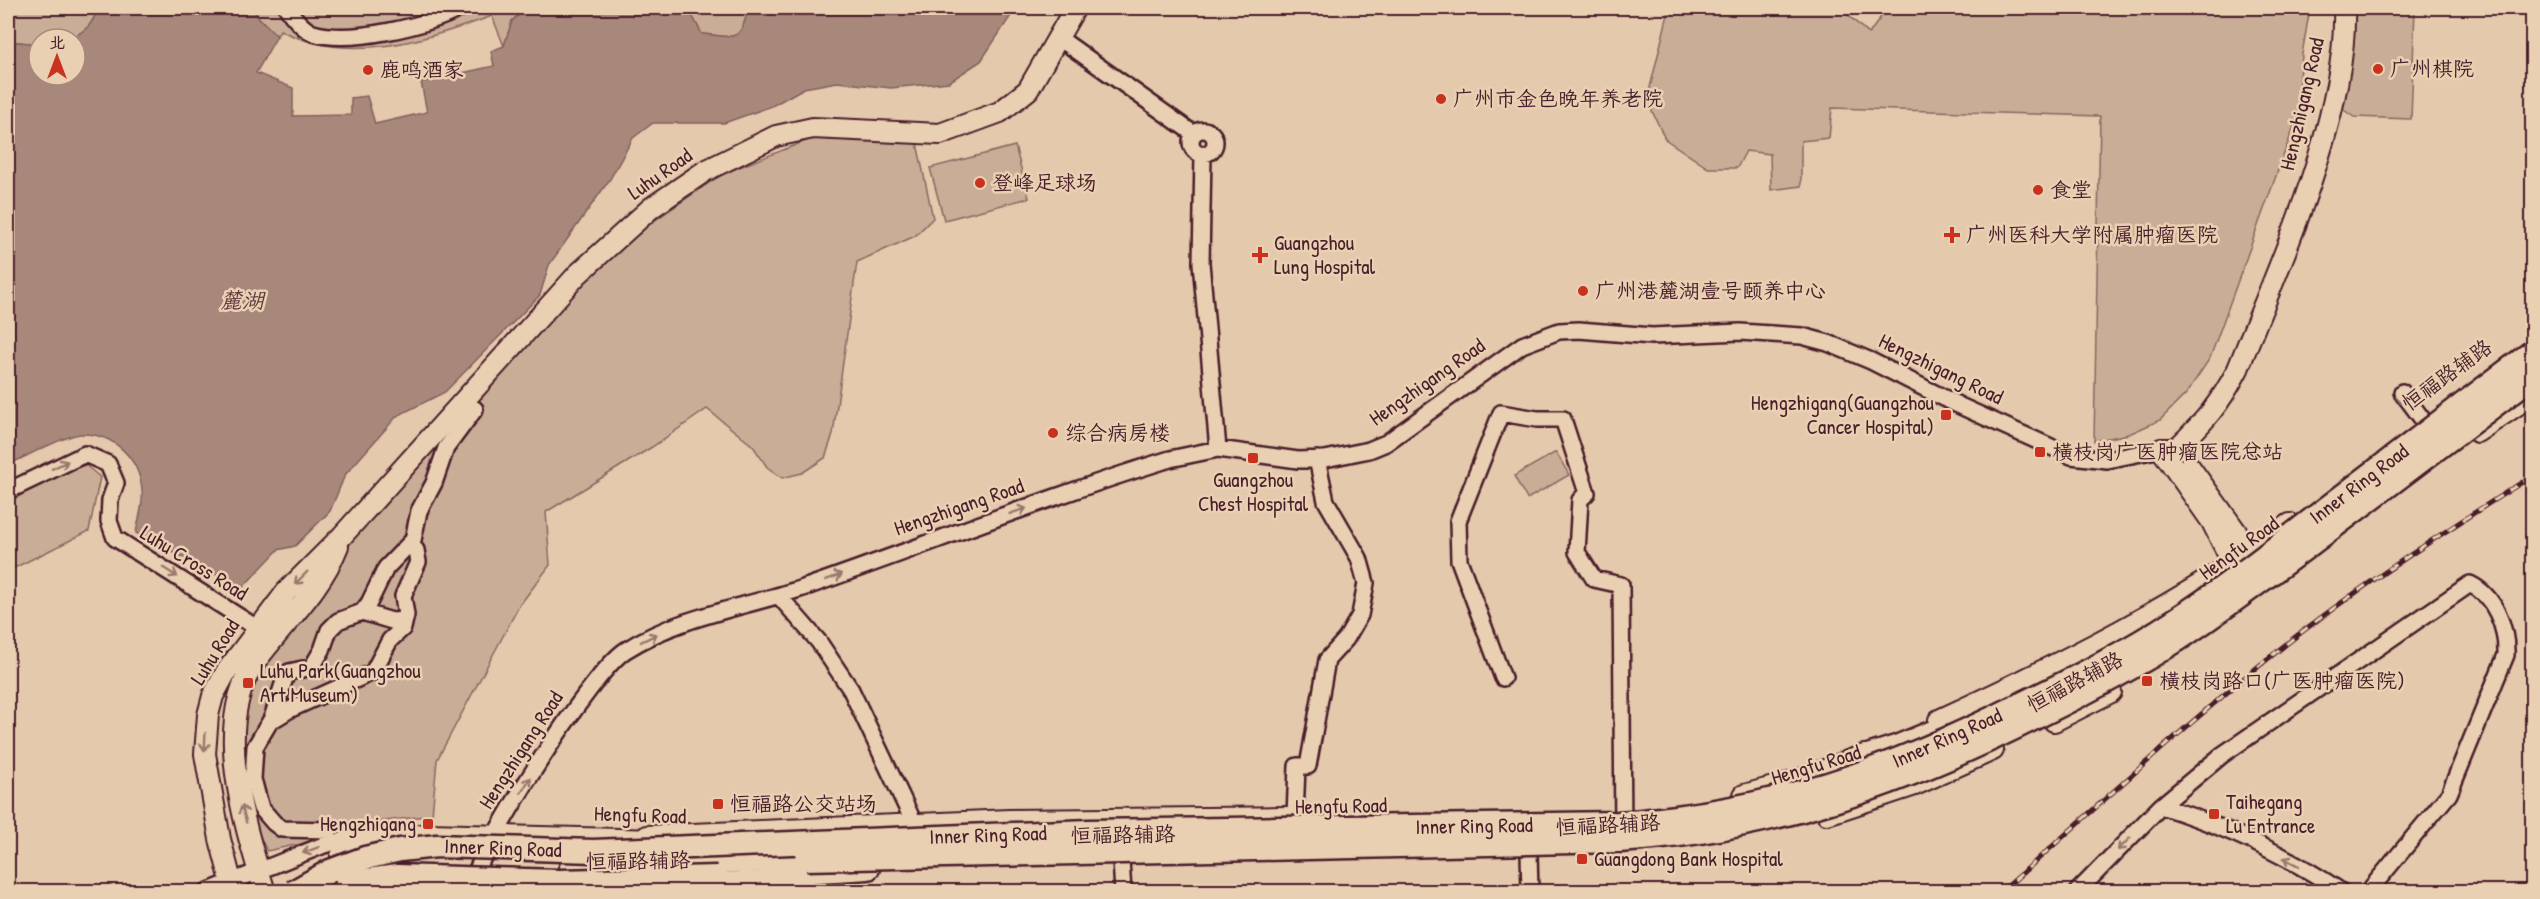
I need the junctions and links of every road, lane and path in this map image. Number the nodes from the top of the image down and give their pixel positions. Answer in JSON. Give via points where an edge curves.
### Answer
{"nodes":[{"id":1,"x":287,"y":8,"type":"edge"},
{"id":2,"x":461,"y":8,"type":"edge"},
{"id":3,"x":1075,"y":8,"type":"edge"},
{"id":4,"x":2333,"y":8,"type":"edge"},
{"id":5,"x":2344,"y":8,"type":"edge"},
{"id":6,"x":1059,"y":38,"type":"junction"},
{"id":7,"x":1194,"y":134,"type":"junction"},
{"id":8,"x":1203,"y":155,"type":"junction"},
{"id":9,"x":2532,"y":343,"type":"edge"},
{"id":10,"x":2532,"y":352,"type":"edge"},
{"id":11,"x":2504,"y":373,"type":"junction"},
{"id":12,"x":2532,"y":379,"type":"edge"},
{"id":13,"x":2402,"y":392,"type":"dead end"},
{"id":14,"x":2532,"y":395,"type":"edge"},
{"id":15,"x":474,"y":409,"type":"dead end"},
{"id":16,"x":2428,"y":427,"type":"junction"},
{"id":17,"x":1218,"y":449,"type":"junction"},
{"id":18,"x":2169,"y":449,"type":"junction"},
{"id":19,"x":1317,"y":459,"type":"junction"},
{"id":20,"x":8,"y":491,"type":"edge"},
{"id":21,"x":342,"y":536,"type":"junction"},
{"id":22,"x":410,"y":545,"type":"junction"},
{"id":23,"x":2261,"y":570,"type":"junction"},
{"id":24,"x":2236,"y":571,"type":"junction"},
{"id":25,"x":779,"y":596,"type":"junction"},
{"id":26,"x":362,"y":612,"type":"junction"},
{"id":27,"x":405,"y":620,"type":"junction"},
{"id":28,"x":257,"y":628,"type":"junction"},
{"id":29,"x":1503,"y":678,"type":"dead end"},
{"id":30,"x":271,"y":721,"type":"junction"},
{"id":31,"x":1849,"y":762,"type":"junction"},
{"id":32,"x":1827,"y":789,"type":"junction"},
{"id":33,"x":2161,"y":807,"type":"junction"},
{"id":34,"x":1295,"y":817,"type":"junction"},
{"id":35,"x":954,"y":823,"type":"junction"},
{"id":36,"x":915,"y":825,"type":"junction"},
{"id":37,"x":330,"y":830,"type":"dead end"},
{"id":38,"x":1624,"y":832,"type":"junction"},
{"id":39,"x":496,"y":835,"type":"junction"},
{"id":40,"x":410,"y":836,"type":"junction"},
{"id":41,"x":613,"y":837,"type":"junction"},
{"id":42,"x":935,"y":845,"type":"junction"},
{"id":43,"x":1120,"y":846,"type":"junction"},
{"id":44,"x":1529,"y":853,"type":"junction"},
{"id":45,"x":483,"y":857,"type":"junction"},
{"id":46,"x":894,"y":866,"type":"junction"},
{"id":47,"x":403,"y":869,"type":"junction"},
{"id":48,"x":259,"y":871,"type":"junction"},
{"id":49,"x":458,"y":886,"type":"edge"},
{"id":50,"x":223,"y":889,"type":"edge"},
{"id":51,"x":342,"y":889,"type":"edge"},
{"id":52,"x":265,"y":891,"type":"edge"},
{"id":53,"x":282,"y":891,"type":"edge"},
{"id":54,"x":293,"y":891,"type":"edge"},
{"id":55,"x":308,"y":891,"type":"edge"},
{"id":56,"x":1123,"y":891,"type":"edge"},
{"id":57,"x":1530,"y":891,"type":"edge"},
{"id":58,"x":2077,"y":891,"type":"edge"},
{"id":59,"x":2342,"y":891,"type":"edge"},
{"id":60,"x":2368,"y":891,"type":"edge"}],
"edges":[{"from":1,"to":2,"type":"street","via":[[312,32],[344,35],[396,31]]},
{"from":3,"to":6,"type":"main road","name":"Luhu Road"},
{"from":4,"to":18,"type":"main road","name":"Hengzhigang Road","via":[[2327,68],[2315,122],[2258,289],[2213,391]]},
{"from":5,"to":18,"type":"main road","name":"Hengzhigang Road","via":[[2338,71],[2326,124],[2288,240],[2238,369],[2221,402]]},
{"from":6,"to":7,"type":"street"},
{"from":6,"to":21,"type":"main road","name":"Luhu Road","via":[[1028,90],[1000,112],[940,134],[795,130],[705,171],[660,202],[578,273]]},
{"from":7,"to":8,"type":"street","via":[[1193,150]]},
{"from":7,"to":8,"type":"street","via":[[1205,130],[1215,137],[1214,149]]},
{"from":8,"to":17,"type":"street","via":[[1201,263]]},
{"from":9,"to":16,"type":"main road","name":"恒福路辅路"},
{"from":10,"to":11,"type":"highway","name":"Inner Ring Road","bridge":true},
{"from":10,"to":16,"type":"main road"},
{"from":11,"to":31,"type":"highway","bridge":true,"via":[[2110,645],[1962,720]]},
{"from":11,"to":54,"type":"highway","name":"Inner Ring Road","bridge":true,"via":[[2255,564],[2128,649],[1923,751],[1859,776],[1760,804],[1666,819],[1608,823],[1119,830],[593,851],[437,846],[365,858]]},
{"from":12,"to":23,"type":"main road","name":"Hengfu Road"},
{"from":12,"to":51,"type":"highway","name":"Inner Ring Road","bridge":true,"via":[[2253,587],[2136,665],[1913,775],[1814,809],[1756,823],[1673,837],[1561,844],[990,853],[631,867],[443,864],[400,868]]},
{"from":13,"to":16,"type":"street"},
{"from":14,"to":23,"type":"main road","name":"恒福路辅路"},
{"from":15,"to":22,"type":"street","via":[[446,448],[419,511]]},
{"from":16,"to":23,"type":"main road","name":"恒福路辅路"},
{"from":17,"to":19,"type":"street","name":"Hengzhigang Road"},
{"from":25,"to":17,"type":"street","name":"Hengzhigang Road","one_way":true,"via":[[1142,468]]},
{"from":18,"to":19,"type":"street","name":"Hengzhigang Road","via":[[2107,460],[2071,456],[1871,361],[1802,336],[1740,332],[1652,336],[1579,330],[1559,331],[1522,345],[1386,443],[1349,455]]},
{"from":18,"to":23,"type":"main road"},
{"from":18,"to":24,"type":"main road"},
{"from":19,"to":34,"type":"street","via":[[1326,501],[1359,558],[1366,583],[1360,615],[1327,660],[1308,766],[1297,766]]},
{"from":20,"to":28,"type":"street","name":"Luhu Cross Road","one_way":true,"via":[[85,454],[108,464],[116,483],[109,521],[115,538]]},
{"from":21,"to":28,"type":"main road","name":"Luhu Road","one_way":true,"via":[[287,591]]},
{"from":48,"to":21,"type":"main road","name":"Luhu Road","one_way":true,"via":[[234,766],[240,695],[254,663],[331,566]]},
{"from":22,"to":26,"type":"street","via":[[386,568]]},
{"from":22,"to":27,"type":"street","via":[[416,550],[418,562],[404,590]]},
{"from":23,"to":24,"type":"main road","name":"恒福路辅路"},
{"from":23,"to":38,"type":"main road","name":"Hengfu Road","via":[[2169,643],[2120,672],[2012,728],[1902,777],[1825,804],[1761,820],[1674,835]]},
{"from":24,"to":31,"type":"main road","name":"恒福路辅路"},
{"from":24,"to":32,"type":"main road","name":"Hengfu Road","via":[[2173,624],[2084,677],[1926,753]]},
{"from":25,"to":36,"type":"street","via":[[819,642],[850,690]]},
{"from":39,"to":25,"type":"street","name":"Hengzhigang Road","one_way":true,"via":[[564,726],[616,658],[660,633]]},
{"from":26,"to":27,"type":"street","via":[[392,621]]},
{"from":26,"to":30,"type":"street","via":[[338,621],[329,630],[312,667],[286,675]]},
{"from":27,"to":30,"type":"street","via":[[373,672]]},
{"from":28,"to":50,"type":"main road","name":"Luhu Road","one_way":true,"via":[[234,658],[213,696],[205,741]]},
{"from":29,"to":38,"type":"street","via":[[1459,560],[1458,521],[1501,413],[1563,419],[1587,493],[1580,500],[1577,552],[1594,579],[1621,585]]},
{"from":30,"to":37,"type":"street","via":[[255,747],[253,779],[261,808],[282,829]]},
{"from":31,"to":32,"type":"main road"},
{"from":31,"to":38,"type":"main road","name":"恒福路辅路","via":[[1796,781],[1681,807]]},
{"from":32,"to":38,"type":"main road","name":"Hengfu Road"},
{"from":33,"to":58,"type":"street","one_way":true},
{"from":59,"to":33,"type":"street","one_way":true,"via":[[2214,825]]},
{"from":33,"to":60,"type":"street","via":[[2222,755],[2470,584],[2483,590],[2498,614],[2507,641],[2506,655],[2449,794]]},
{"from":34,"to":35,"type":"main road","name":"恒福路辅路"},
{"from":34,"to":38,"type":"main road","name":"恒福路辅路"},
{"from":35,"to":36,"type":"main road","name":"恒福路辅路"},
{"from":35,"to":42,"type":"main road"},
{"from":36,"to":41,"type":"main road","name":"恒福路辅路"},
{"from":38,"to":43,"type":"main road","name":"Hengfu Road"},
{"from":38,"to":44,"type":"main road","name":"恒福路辅路"},
{"from":39,"to":40,"type":"main road","name":"Hengfu Road"},
{"from":39,"to":41,"type":"main road","name":"Hengfu Road"},
{"from":39,"to":45,"type":"street","name":"Hengzhigang Road"},
{"from":40,"to":48,"type":"street","one_way":true,"via":[[336,842]]},
{"from":40,"to":53,"type":"main road","name":"Hengfu Road","via":[[370,844],[338,857]]},
{"from":41,"to":42,"type":"main road","name":"Hengfu Road"},
{"from":42,"to":43,"type":"main road","name":"Hengfu Road"},
{"from":42,"to":45,"type":"main road","name":"Hengfu Road","via":[[649,862]]},
{"from":42,"to":46,"type":"main road"},
{"from":43,"to":44,"type":"main road","name":"恒福路辅路"},
{"from":43,"to":46,"type":"main road","name":"恒福路辅路"},
{"from":43,"to":56,"type":"street"},
{"from":44,"to":57,"type":"street"},
{"from":45,"to":47,"type":"main road","name":"Hengfu Road"},
{"from":45,"to":49,"type":"street","name":"Hengzhigang Road"},
{"from":46,"to":49,"type":"main road","name":"恒福路辅路","via":[[854,874],[740,883]]},
{"from":46,"to":51,"type":"highway","bridge":true,"via":[[717,877],[559,881],[397,876]]},
{"from":47,"to":49,"type":"main road","name":"恒福路辅路"},
{"from":47,"to":51,"type":"main road","name":"恒福路辅路","via":[[378,881]]},
{"from":47,"to":55,"type":"main road","name":"Hengfu Road","via":[[352,871]]},
{"from":48,"to":50,"type":"street"},
{"from":48,"to":52,"type":"main road","name":"Luhu Road"}]}
